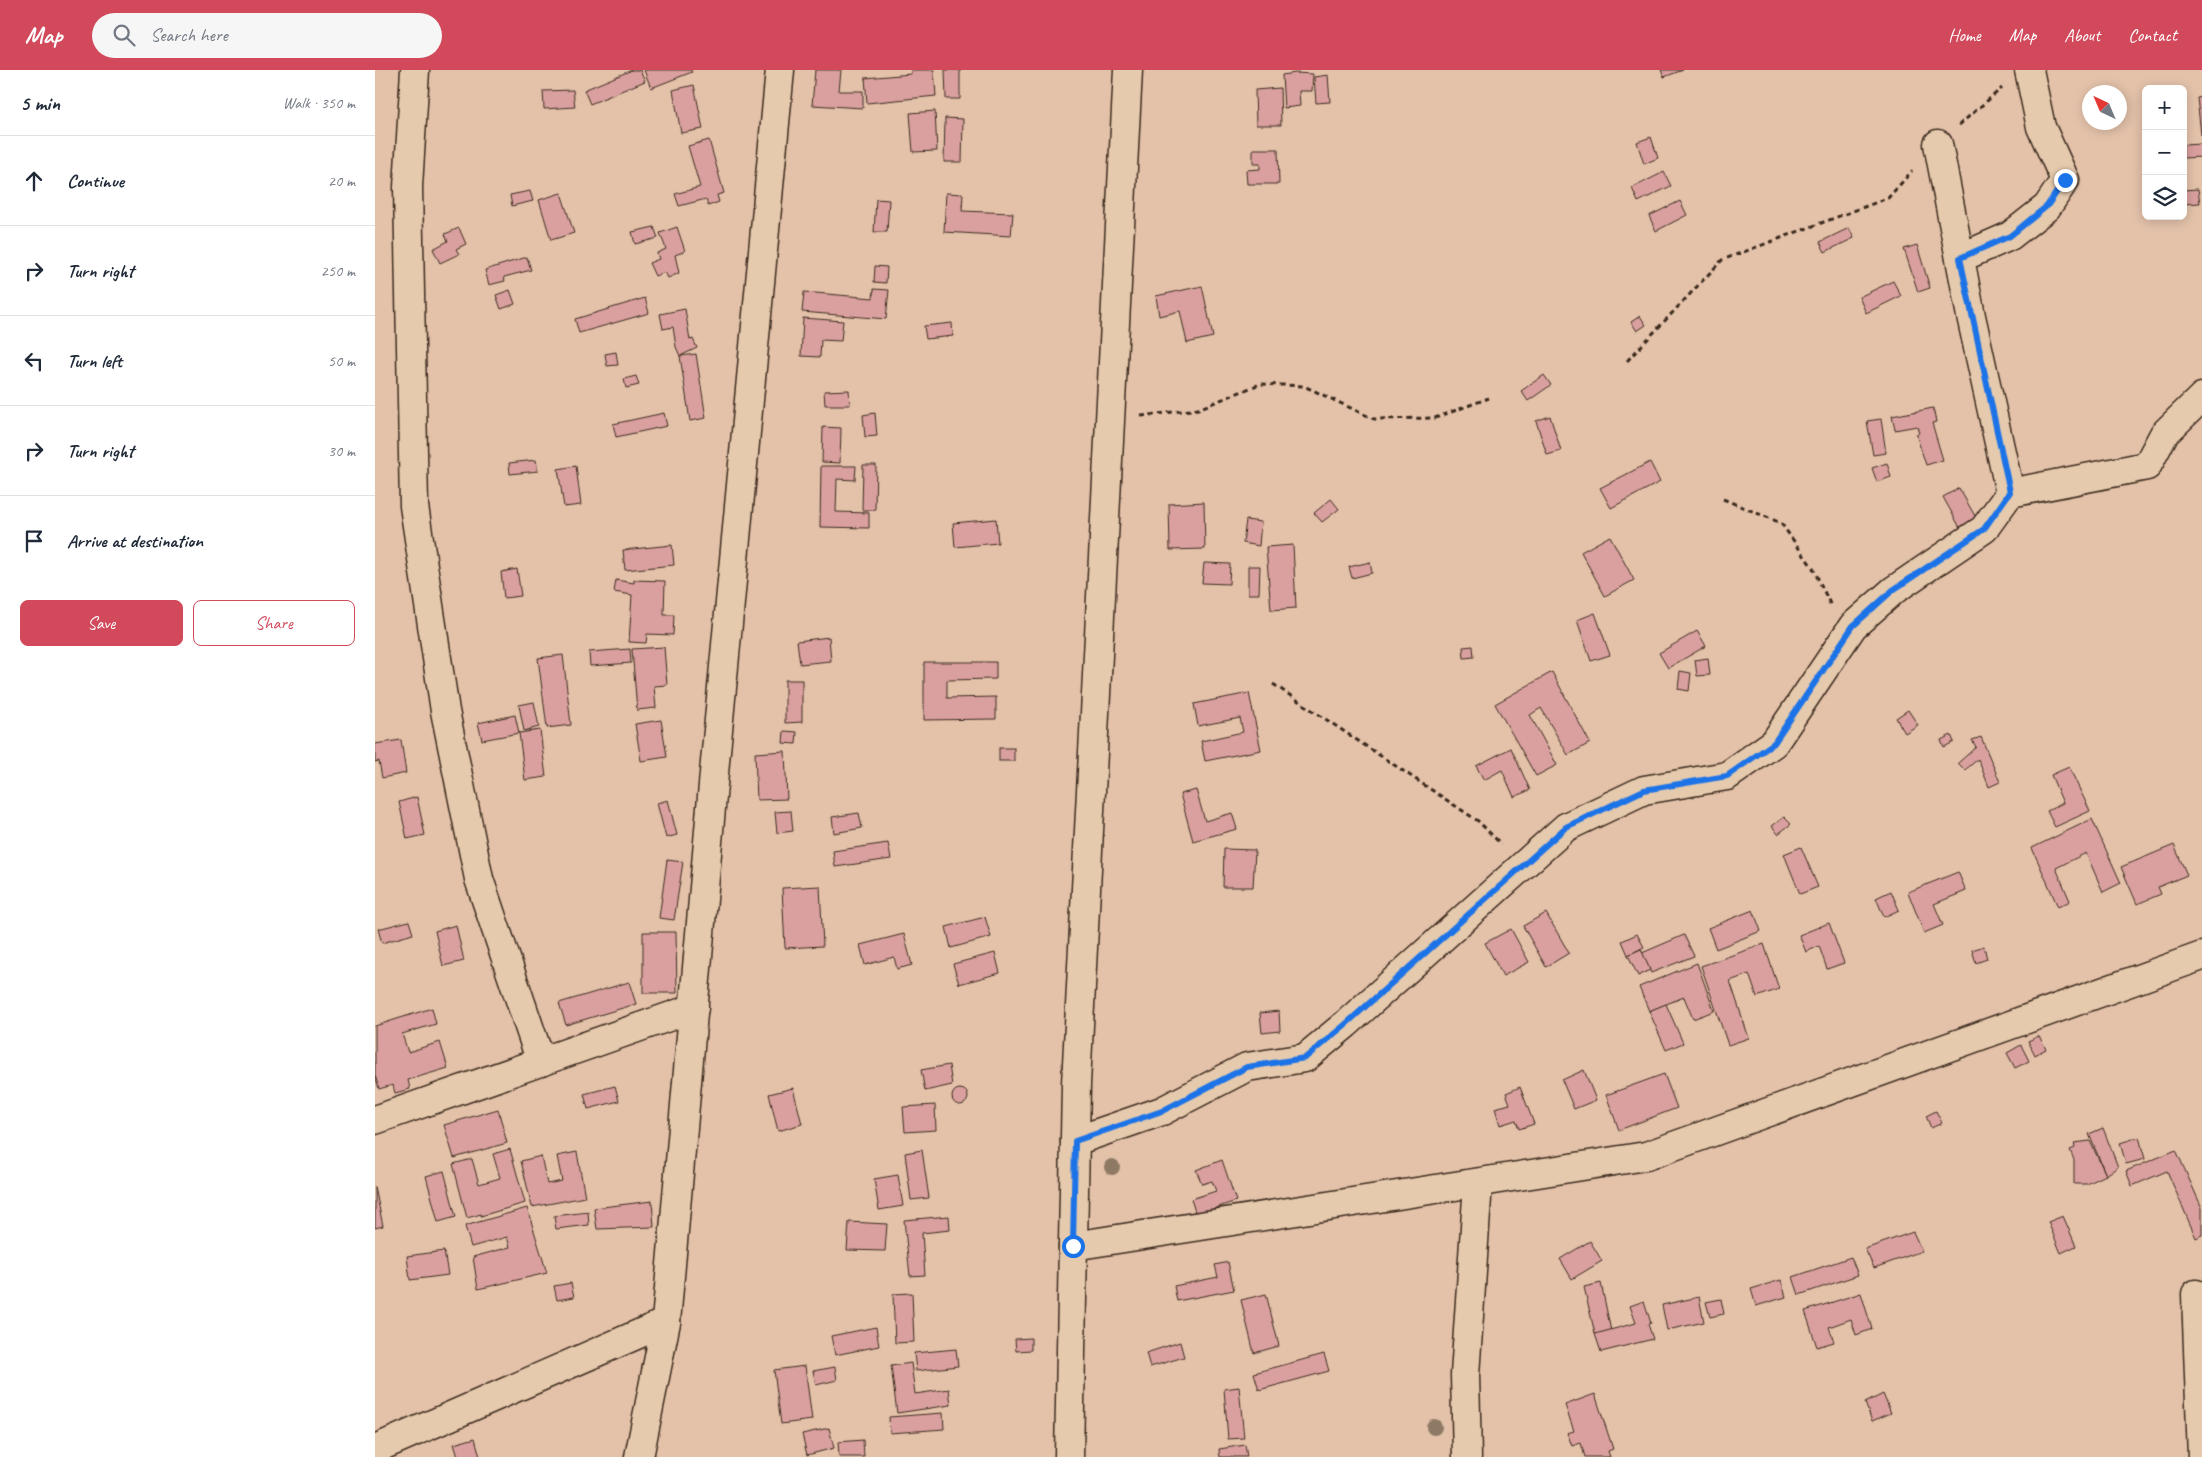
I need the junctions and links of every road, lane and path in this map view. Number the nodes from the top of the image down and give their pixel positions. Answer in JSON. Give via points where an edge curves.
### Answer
{"nodes":[{"id":1,"x":415,"y":70,"type":"edge"},
{"id":2,"x":780,"y":70,"type":"edge"},
{"id":3,"x":1127,"y":70,"type":"edge"},
{"id":4,"x":2029,"y":70,"type":"edge"},
{"id":5,"x":2005,"y":85,"type":"dead end"},
{"id":6,"x":1938,"y":144,"type":"junction"},
{"id":7,"x":1960,"y":258,"type":"junction"},
{"id":8,"x":1627,"y":361,"type":"dead end"},
{"id":9,"x":1489,"y":398,"type":"dead end"},
{"id":10,"x":2202,"y":398,"type":"edge"},
{"id":11,"x":1111,"y":420,"type":"junction"},
{"id":12,"x":2010,"y":492,"type":"junction"},
{"id":13,"x":1723,"y":499,"type":"dead end"},
{"id":14,"x":1846,"y":638,"type":"junction"},
{"id":15,"x":1273,"y":684,"type":"dead end"},
{"id":16,"x":1523,"y":865,"type":"junction"},
{"id":17,"x":2202,"y":956,"type":"edge"},
{"id":18,"x":694,"y":1008,"type":"junction"},
{"id":19,"x":541,"y":1062,"type":"junction"},
{"id":20,"x":375,"y":1120,"type":"edge"},
{"id":21,"x":1075,"y":1141,"type":"junction"},
{"id":22,"x":1478,"y":1183,"type":"junction"},
{"id":23,"x":1073,"y":1246,"type":"junction"},
{"id":24,"x":2196,"y":1294,"type":"dead end"},
{"id":25,"x":666,"y":1322,"type":"junction"},
{"id":26,"x":375,"y":1449,"type":"edge"},
{"id":27,"x":639,"y":1457,"type":"edge"},
{"id":28,"x":1069,"y":1457,"type":"edge"},
{"id":29,"x":1467,"y":1457,"type":"edge"},
{"id":30,"x":2202,"y":1457,"type":"edge"}],
"edges":[{"from":1,"to":19,"type":"street","via":[[408,187],[414,506],[445,711],[479,879]]},
{"from":2,"to":18,"type":"street"},
{"from":3,"to":11,"type":"street"},
{"from":4,"to":7,"type":"street","via":[[2041,127],[2065,180],[2047,206],[2010,236]]},
{"from":5,"to":6,"type":"path"},
{"from":6,"to":7,"type":"street"},
{"from":6,"to":8,"type":"path","via":[[1888,198],[1722,260]]},
{"from":7,"to":12,"type":"street"},
{"from":9,"to":11,"type":"path","via":[[1435,418],[1374,419],[1304,386],[1260,384],[1198,409]]},
{"from":10,"to":12,"type":"street","via":[[2164,434],[2147,466]]},
{"from":11,"to":21,"type":"street"},
{"from":12,"to":14,"type":"street","via":[[1984,529],[1893,590],[1853,626]]},
{"from":13,"to":14,"type":"path","via":[[1781,523],[1813,568]]},
{"from":14,"to":16,"type":"street","via":[[1774,743],[1727,776],[1644,790],[1566,827]]},
{"from":15,"to":16,"type":"path","via":[[1477,822]]},
{"from":16,"to":21,"type":"street","via":[[1305,1058],[1247,1067],[1162,1111]]},
{"from":17,"to":22,"type":"street","via":[[1646,1156]]},
{"from":18,"to":19,"type":"street"},
{"from":18,"to":25,"type":"street"},
{"from":19,"to":20,"type":"street"},
{"from":21,"to":23,"type":"street"},
{"from":22,"to":23,"type":"street"},
{"from":22,"to":29,"type":"street","via":[[1465,1375]]},
{"from":23,"to":28,"type":"street"},
{"from":24,"to":30,"type":"street"},
{"from":25,"to":26,"type":"street"},
{"from":25,"to":27,"type":"street"}]}
